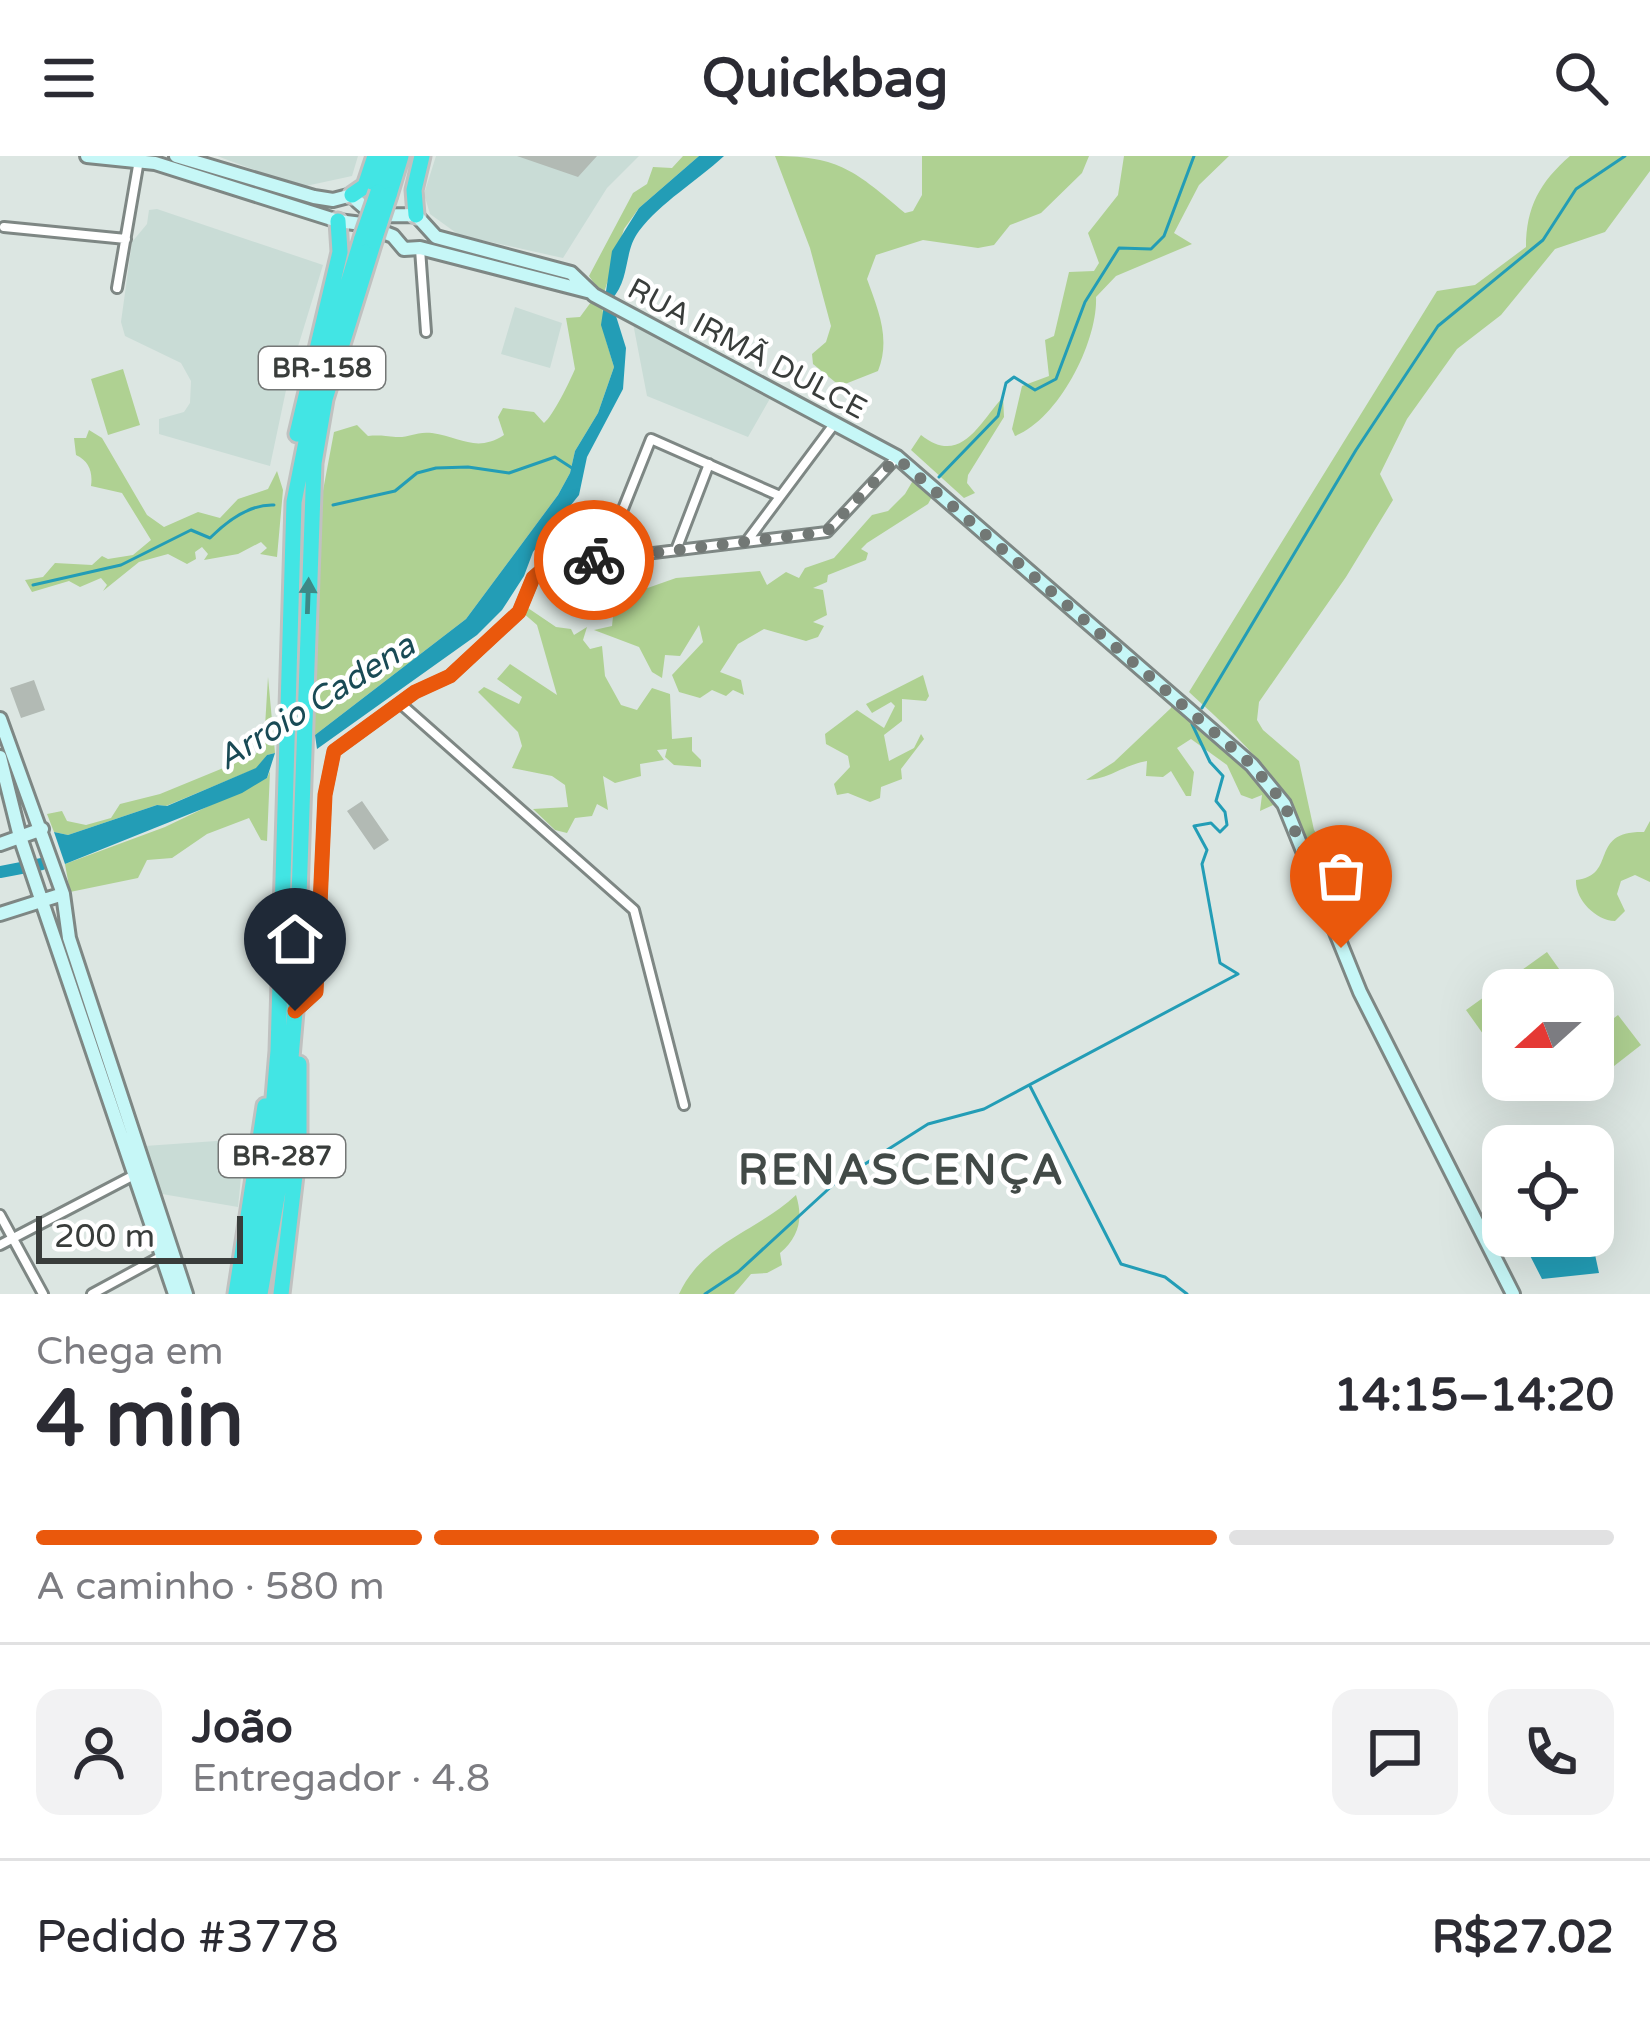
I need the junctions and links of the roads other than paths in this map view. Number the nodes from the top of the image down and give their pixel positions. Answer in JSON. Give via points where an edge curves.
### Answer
{"nodes":[{"id":1,"x":87,"y":156,"type":"edge"},
{"id":2,"x":176,"y":156,"type":"edge"},
{"id":3,"x":375,"y":156,"type":"edge"},
{"id":4,"x":389,"y":156,"type":"edge"},
{"id":5,"x":401,"y":156,"type":"edge"},
{"id":6,"x":422,"y":156,"type":"edge"},
{"id":7,"x":139,"y":159,"type":"edge"},
{"id":8,"x":384,"y":193,"type":"junction"},
{"id":9,"x":333,"y":200,"type":"junction"},
{"id":10,"x":356,"y":201,"type":"junction"},
{"id":11,"x":407,"y":217,"type":"junction"},
{"id":12,"x":342,"y":220,"type":"junction"},
{"id":13,"x":4,"y":227,"type":"dead end"},
{"id":14,"x":428,"y":232,"type":"junction"},
{"id":15,"x":393,"y":236,"type":"junction"},
{"id":16,"x":125,"y":239,"type":"junction"},
{"id":17,"x":368,"y":240,"type":"junction"},
{"id":18,"x":420,"y":248,"type":"junction"},
{"id":19,"x":554,"y":267,"type":"junction"},
{"id":20,"x":536,"y":277,"type":"junction"},
{"id":21,"x":117,"y":288,"type":"dead end"},
{"id":22,"x":593,"y":293,"type":"junction"},
{"id":23,"x":426,"y":332,"type":"dead end"},
{"id":24,"x":836,"y":423,"type":"junction"},
{"id":25,"x":897,"y":458,"type":"junction"},
{"id":26,"x":709,"y":464,"type":"junction"},
{"id":27,"x":780,"y":496,"type":"junction"},
{"id":28,"x":294,"y":502,"type":"junction"},
{"id":29,"x":746,"y":542,"type":"junction"},
{"id":30,"x":676,"y":550,"type":"junction"},
{"id":31,"x":603,"y":559,"type":"junction"},
{"id":32,"x":401,"y":704,"type":"junction"},
{"id":33,"x":296,"y":710,"type":"junction"},
{"id":34,"x":0,"y":718,"type":"edge"},
{"id":35,"x":0,"y":757,"type":"edge"},
{"id":36,"x":44,"y":833,"type":"junction"},
{"id":37,"x":21,"y":840,"type":"junction"},
{"id":38,"x":0,"y":844,"type":"edge"},
{"id":39,"x":62,"y":889,"type":"junction"},
{"id":40,"x":40,"y":896,"type":"junction"},
{"id":41,"x":0,"y":914,"type":"edge"},
{"id":42,"x":294,"y":1014,"type":"junction"},
{"id":43,"x":278,"y":1051,"type":"junction"},
{"id":44,"x":684,"y":1105,"type":"dead end"},
{"id":45,"x":140,"y":1172,"type":"junction"},
{"id":46,"x":0,"y":1215,"type":"edge"},
{"id":47,"x":13,"y":1238,"type":"junction"},
{"id":48,"x":0,"y":1245,"type":"edge"},
{"id":49,"x":162,"y":1256,"type":"junction"},
{"id":50,"x":44,"y":1294,"type":"edge"},
{"id":51,"x":92,"y":1294,"type":"edge"},
{"id":52,"x":175,"y":1294,"type":"edge"},
{"id":53,"x":186,"y":1294,"type":"edge"},
{"id":54,"x":236,"y":1294,"type":"edge"},
{"id":55,"x":247,"y":1294,"type":"edge"},
{"id":56,"x":260,"y":1294,"type":"edge"},
{"id":57,"x":281,"y":1294,"type":"edge"},
{"id":58,"x":1513,"y":1294,"type":"edge"}],
"edges":[{"from":1,"to":7,"type":"street","name":"RUA IRMÃ DULCE"},
{"from":2,"to":9,"type":"street"},
{"from":3,"to":10,"type":"highway"},
{"from":4,"to":8,"type":"highway","number":"BR-158"},
{"from":5,"to":8,"type":"highway","number":"BR-158"},
{"from":6,"to":11,"type":"highway"},
{"from":7,"to":12,"type":"street","name":"RUA IRMÃ DULCE"},
{"from":7,"to":16,"type":"street"},
{"from":8,"to":17,"type":"highway","number":"BR-158","bridge":true},
{"from":9,"to":10,"type":"street"},
{"from":9,"to":12,"type":"street"},
{"from":10,"to":11,"type":"street"},
{"from":10,"to":12,"type":"street"},
{"from":11,"to":14,"type":"street"},
{"from":11,"to":15,"type":"street"},
{"from":12,"to":15,"type":"street","name":"RUA IRMÃ DULCE"},
{"from":12,"to":28,"type":"highway","via":[[299,419]]},
{"from":13,"to":16,"type":"street"},
{"from":14,"to":18,"type":"street"},
{"from":14,"to":19,"type":"street","name":"RUA IRMÃ DULCE"},
{"from":15,"to":18,"type":"street","name":"RUA IRMÃ DULCE","via":[[404,249]]},
{"from":16,"to":21,"type":"street"},
{"from":17,"to":28,"type":"highway","number":"BR-158","via":[[319,377]]},
{"from":33,"to":17,"type":"highway","number":"BR-158","one_way":true,"via":[[314,463]]},
{"from":18,"to":20,"type":"street","name":"RUA IRMÃ DULCE"},
{"from":18,"to":23,"type":"street"},
{"from":19,"to":20,"type":"street"},
{"from":19,"to":22,"type":"street","name":"RUA IRMÃ DULCE"},
{"from":20,"to":22,"type":"street","name":"RUA IRMÃ DULCE"},
{"from":22,"to":24,"type":"street","name":"RUA IRMÃ DULCE"},
{"from":24,"to":25,"type":"street","name":"RUA IRMÃ DULCE"},
{"from":24,"to":27,"type":"street"},
{"from":25,"to":29,"type":"street","via":[[826,532]]},
{"from":25,"to":58,"type":"street","name":"RUA IRMÃ DULCE","via":[[1206,722],[1284,803],[1360,992]]},
{"from":26,"to":27,"type":"street"},
{"from":26,"to":30,"type":"street"},
{"from":26,"to":31,"type":"street","via":[[651,439]]},
{"from":27,"to":29,"type":"street"},
{"from":28,"to":33,"type":"highway","number":"BR-158"},
{"from":29,"to":30,"type":"street"},
{"from":30,"to":31,"type":"street"},
{"from":31,"to":32,"type":"street","via":[[547,566],[519,612],[450,676]]},
{"from":32,"to":42,"type":"street","via":[[330,760],[316,992]]},
{"from":32,"to":44,"type":"street","via":[[634,910]]},
{"from":33,"to":42,"type":"highway","number":"BR-158","via":[[303,771]]},
{"from":33,"to":43,"type":"highway","number":"BR-158","via":[[285,792]]},
{"from":34,"to":36,"type":"street"},
{"from":35,"to":37,"type":"street"},
{"from":36,"to":37,"type":"street"},
{"from":36,"to":39,"type":"street"},
{"from":37,"to":38,"type":"street"},
{"from":37,"to":40,"type":"street"},
{"from":39,"to":40,"type":"street"},
{"from":39,"to":45,"type":"street","via":[[69,938]]},
{"from":40,"to":41,"type":"street"},
{"from":40,"to":45,"type":"street"},
{"from":42,"to":56,"type":"highway","number":"BR-287","via":[[281,1174]]},
{"from":42,"to":57,"type":"highway","number":"BR-158","via":[[299,1141]]},
{"from":43,"to":54,"type":"highway","number":"BR-158"},
{"from":43,"to":55,"type":"highway","number":"BR-287"},
{"from":45,"to":47,"type":"street"},
{"from":45,"to":49,"type":"street"},
{"from":45,"to":53,"type":"street"},
{"from":46,"to":47,"type":"street"},
{"from":47,"to":48,"type":"street"},
{"from":47,"to":50,"type":"street"},
{"from":49,"to":51,"type":"street"},
{"from":49,"to":52,"type":"street"}]}
